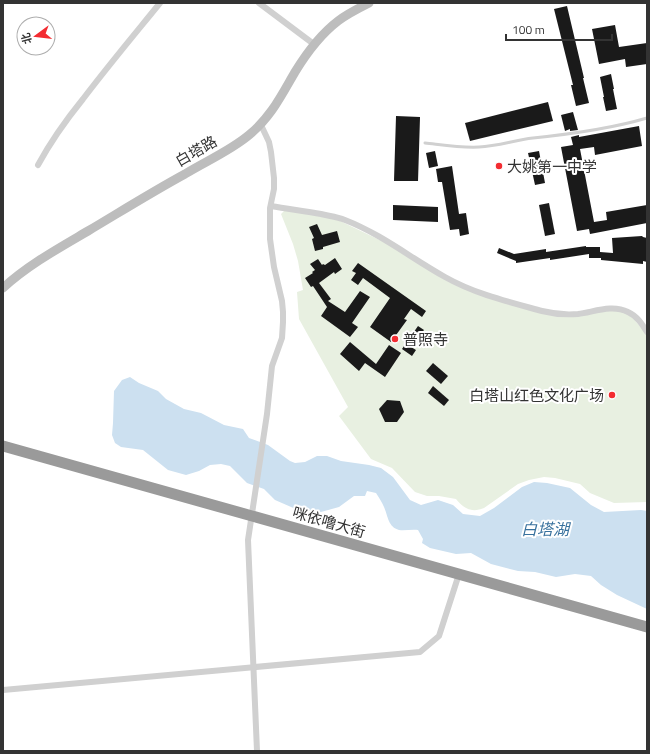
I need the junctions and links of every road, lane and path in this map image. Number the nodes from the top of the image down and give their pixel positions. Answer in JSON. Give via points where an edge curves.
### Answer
{"nodes":[{"id":1,"x":160,"y":3,"type":"edge"},
{"id":2,"x":259,"y":3,"type":"edge"},
{"id":3,"x":369,"y":3,"type":"edge"},
{"id":4,"x":315,"y":45,"type":"junction"},
{"id":5,"x":647,"y":118,"type":"edge"},
{"id":6,"x":261,"y":124,"type":"junction"},
{"id":7,"x":425,"y":143,"type":"dead end"},
{"id":8,"x":38,"y":165,"type":"dead end"},
{"id":9,"x":270,"y":206,"type":"junction"},
{"id":10,"x":3,"y":288,"type":"edge"},
{"id":11,"x":647,"y":332,"type":"edge"},
{"id":12,"x":3,"y":446,"type":"edge"},
{"id":13,"x":251,"y":515,"type":"junction"},
{"id":14,"x":459,"y":574,"type":"junction"},
{"id":15,"x":647,"y":627,"type":"edge"},
{"id":16,"x":254,"y":667,"type":"junction"},
{"id":17,"x":3,"y":690,"type":"edge"},
{"id":18,"x":257,"y":751,"type":"edge"}],
"edges":[{"from":1,"to":8,"type":"street","via":[[66,121]]},
{"from":2,"to":4,"type":"street"},
{"from":3,"to":4,"type":"street","name":"白塔路","via":[[339,20]]},
{"from":4,"to":6,"type":"street","name":"白塔路"},
{"from":5,"to":7,"type":"lane","via":[[599,130],[487,146]]},
{"from":6,"to":9,"type":"street","via":[[269,142],[274,178]]},
{"from":6,"to":10,"type":"street","name":"白塔路","via":[[230,148],[34,264]]},
{"from":9,"to":11,"type":"street","via":[[344,220],[388,242],[466,288],[557,314],[578,314],[610,308],[622,310],[636,318]]},
{"from":9,"to":13,"type":"street","via":[[270,239],[282,301],[283,322],[282,338],[272,366]]},
{"from":12,"to":13,"type":"highway","name":"咪依噜大街"},
{"from":13,"to":14,"type":"highway","name":"咪依噜大街"},
{"from":13,"to":16,"type":"street","via":[[248,540]]},
{"from":14,"to":15,"type":"highway","name":"咪依噜大街"},
{"from":14,"to":16,"type":"street","via":[[439,636],[420,652]]},
{"from":16,"to":17,"type":"street"},
{"from":16,"to":18,"type":"street"}]}
